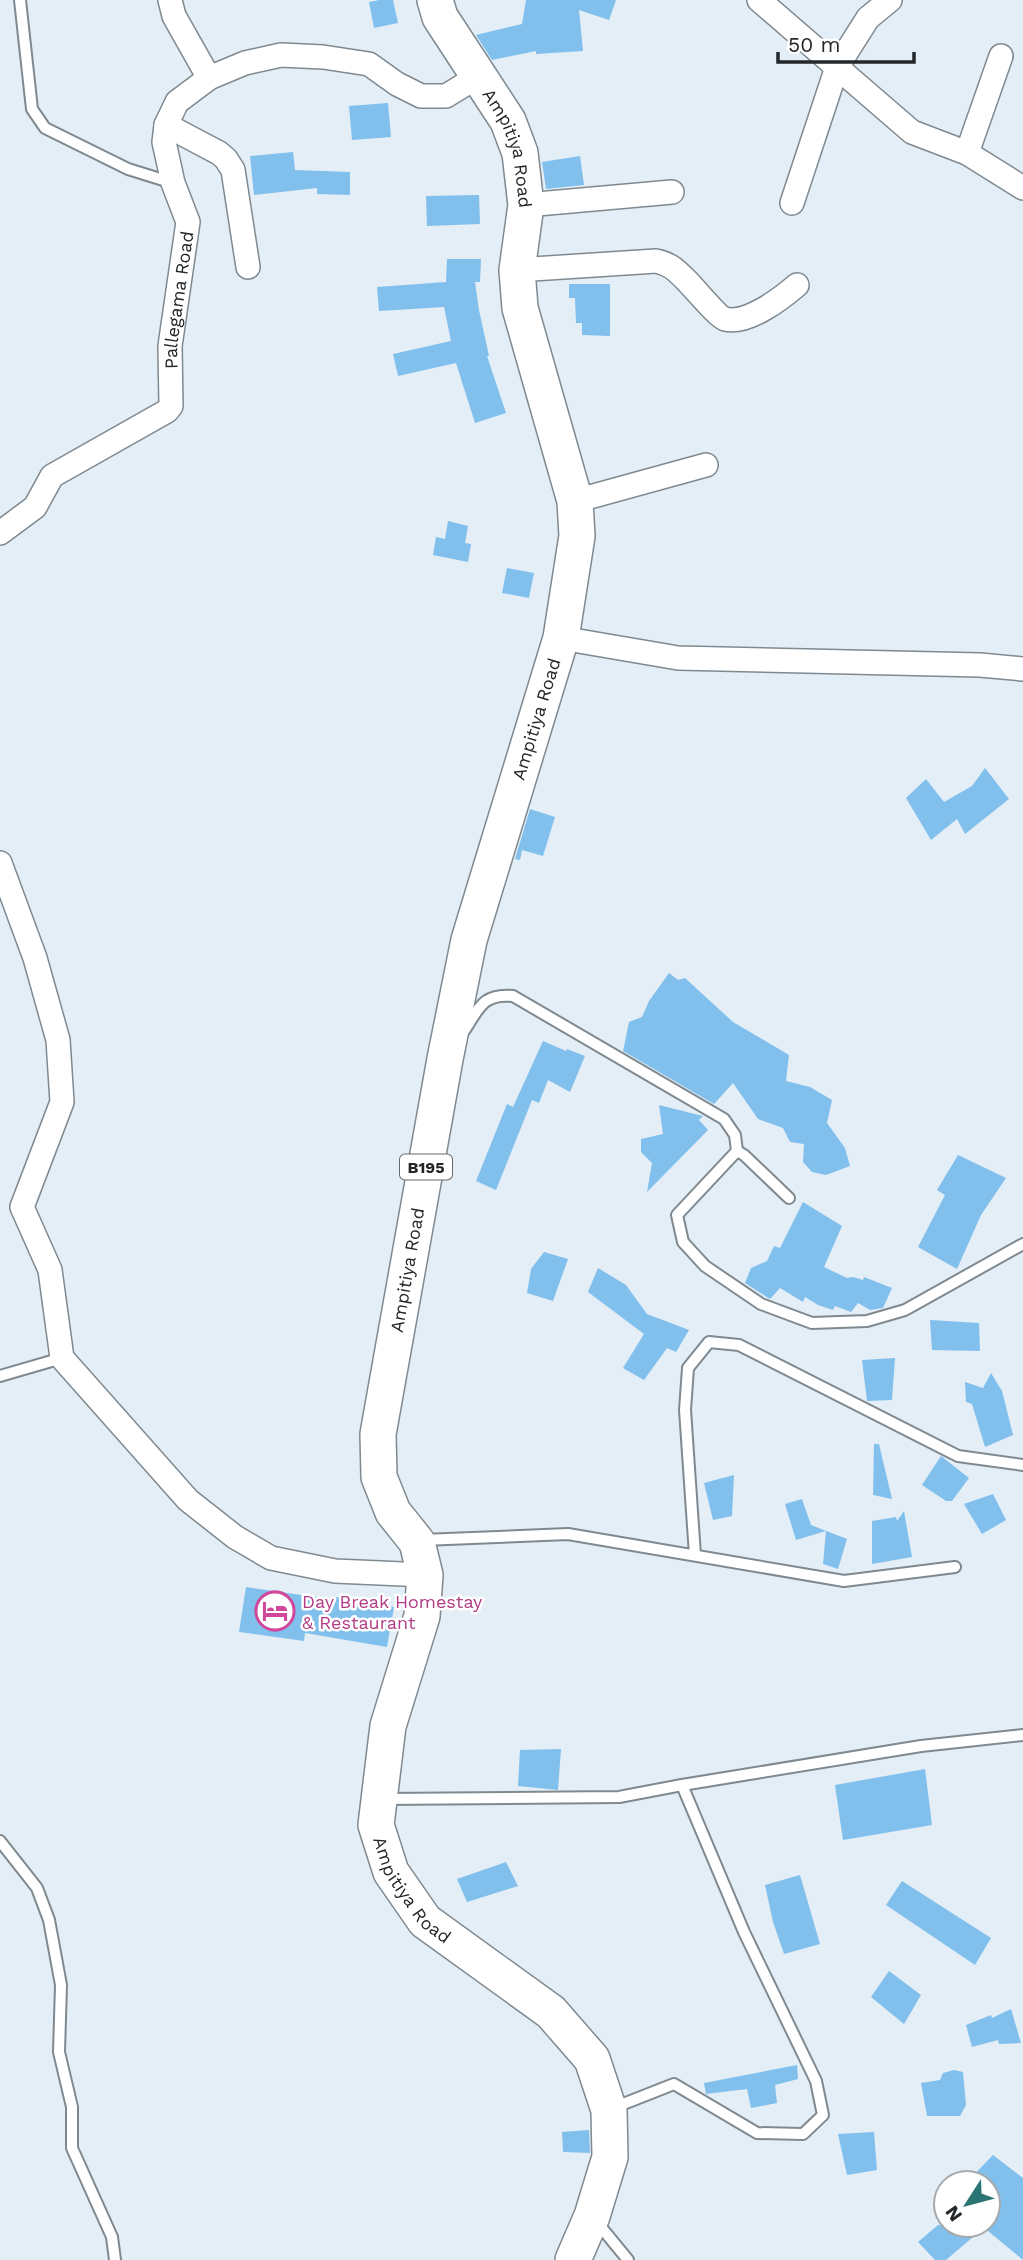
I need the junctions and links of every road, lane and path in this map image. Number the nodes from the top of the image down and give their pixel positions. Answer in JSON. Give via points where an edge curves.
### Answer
{"nodes":[{"id":1,"x":20,"y":0,"type":"edge"},
{"id":2,"x":170,"y":0,"type":"edge"},
{"id":3,"x":435,"y":0,"type":"edge"},
{"id":4,"x":759,"y":0,"type":"edge"},
{"id":5,"x":890,"y":0,"type":"edge"},
{"id":6,"x":1001,"y":56,"type":"dead end"},
{"id":7,"x":837,"y":66,"type":"junction"},
{"id":8,"x":477,"y":77,"type":"junction"},
{"id":9,"x":209,"y":78,"type":"junction"},
{"id":10,"x":166,"y":125,"type":"junction"},
{"id":11,"x":967,"y":153,"type":"junction"},
{"id":12,"x":173,"y":183,"type":"junction"},
{"id":13,"x":1023,"y":188,"type":"edge"},
{"id":14,"x":672,"y":192,"type":"dead end"},
{"id":15,"x":792,"y":203,"type":"dead end"},
{"id":16,"x":526,"y":205,"type":"junction"},
{"id":17,"x":248,"y":267,"type":"dead end"},
{"id":18,"x":517,"y":270,"type":"junction"},
{"id":19,"x":797,"y":285,"type":"dead end"},
{"id":20,"x":706,"y":465,"type":"dead end"},
{"id":21,"x":575,"y":501,"type":"junction"},
{"id":22,"x":0,"y":533,"type":"edge"},
{"id":23,"x":561,"y":638,"type":"junction"},
{"id":24,"x":1023,"y":669,"type":"edge"},
{"id":25,"x":0,"y":863,"type":"edge"},
{"id":26,"x":445,"y":1059,"type":"junction"},
{"id":27,"x":737,"y":1151,"type":"junction"},
{"id":28,"x":789,"y":1198,"type":"dead end"},
{"id":29,"x":1023,"y":1244,"type":"edge"},
{"id":30,"x":62,"y":1358,"type":"junction"},
{"id":31,"x":0,"y":1376,"type":"edge"},
{"id":32,"x":1023,"y":1465,"type":"edge"},
{"id":33,"x":417,"y":1542,"type":"junction"},
{"id":34,"x":695,"y":1555,"type":"junction"},
{"id":35,"x":955,"y":1567,"type":"dead end"},
{"id":36,"x":425,"y":1575,"type":"junction"},
{"id":37,"x":1023,"y":1735,"type":"edge"},
{"id":38,"x":682,"y":1785,"type":"junction"},
{"id":39,"x":379,"y":1799,"type":"junction"},
{"id":40,"x":0,"y":1841,"type":"edge"},
{"id":41,"x":609,"y":2110,"type":"junction"},
{"id":42,"x":592,"y":2216,"type":"junction"},
{"id":43,"x":115,"y":2260,"type":"edge"},
{"id":44,"x":573,"y":2260,"type":"edge"},
{"id":45,"x":628,"y":2260,"type":"edge"}],
"edges":[{"from":1,"to":12,"type":"lane","via":[[32,108],[45,128],[128,169]]},
{"from":2,"to":9,"type":"street","via":[[174,16]]},
{"from":3,"to":8,"type":"main road","name":"Ampitiya Road","number":"B195","via":[[440,17]]},
{"from":4,"to":7,"type":"street"},
{"from":5,"to":7,"type":"street","via":[[868,18]]},
{"from":6,"to":11,"type":"street"},
{"from":7,"to":11,"type":"street","via":[[912,132]]},
{"from":7,"to":15,"type":"street"},
{"from":8,"to":9,"type":"street","via":[[446,96],[421,96],[369,64],[281,55]]},
{"from":8,"to":16,"type":"main road","name":"Ampitiya Road","number":"B195","via":[[508,121],[520,153]]},
{"from":9,"to":10,"type":"street","via":[[177,102]]},
{"from":10,"to":12,"type":"street","name":"Pallegama Road","via":[[164,142]]},
{"from":10,"to":17,"type":"street","via":[[219,153],[233,170]]},
{"from":11,"to":13,"type":"street"},
{"from":12,"to":22,"type":"street","name":"Pallegama Road","via":[[188,222],[170,346],[171,406],[52,476],[35,507]]},
{"from":14,"to":16,"type":"street"},
{"from":16,"to":18,"type":"main road","name":"Ampitiya Road","number":"B195"},
{"from":18,"to":19,"type":"street","via":[[656,261],[678,270],[724,319],[741,319],[778,302]]},
{"from":18,"to":21,"type":"main road","name":"Ampitiya Road","number":"B195","via":[[520,308]]},
{"from":20,"to":21,"type":"street"},
{"from":21,"to":23,"type":"main road","name":"Ampitiya Road","number":"B195","via":[[577,536]]},
{"from":23,"to":24,"type":"street","via":[[678,658]]},
{"from":23,"to":26,"type":"main road","name":"Ampitiya Road","number":"B195","via":[[469,940]]},
{"from":25,"to":30,"type":"street","via":[[35,958],[58,1040],[62,1102],[22,1207],[50,1270]]},
{"from":26,"to":27,"type":"lane","via":[[483,1002],[498,995],[513,996],[724,1119],[735,1135]]},
{"from":26,"to":33,"type":"main road","name":"Ampitiya Road","number":"B195","via":[[378,1434],[379,1477],[393,1512]]},
{"from":27,"to":28,"type":"lane"},
{"from":27,"to":29,"type":"lane","via":[[677,1214],[683,1242],[705,1266],[761,1304],[812,1323],[867,1321],[905,1310]]},
{"from":30,"to":31,"type":"lane"},
{"from":30,"to":36,"type":"street","via":[[188,1500],[235,1537],[271,1558],[335,1571]]},
{"from":32,"to":34,"type":"lane","via":[[958,1456],[739,1346],[709,1342],[688,1368],[685,1410]]},
{"from":33,"to":34,"type":"lane","via":[[568,1534]]},
{"from":33,"to":36,"type":"main road","name":"Ampitiya Road","number":"B195"},
{"from":34,"to":35,"type":"lane","via":[[844,1581]]},
{"from":36,"to":39,"type":"main road","name":"Ampitiya Road","number":"B195","via":[[422,1616],[388,1726]]},
{"from":37,"to":38,"type":"lane","via":[[921,1746]]},
{"from":38,"to":39,"type":"lane","via":[[619,1797]]},
{"from":38,"to":41,"type":"lane","via":[[744,1933],[816,2081],[823,2115],[803,2134],[757,2133],[674,2084]]},
{"from":39,"to":41,"type":"main road","name":"Ampitiya Road","number":"B195","via":[[376,1825],[391,1872],[425,1921],[551,2012],[592,2059]]},
{"from":40,"to":43,"type":"lane","via":[[37,1888],[49,1920],[61,1986],[58,2052],[72,2107],[72,2148],[112,2237]]},
{"from":41,"to":42,"type":"main road","name":"Ampitiya Road","number":"B195","via":[[610,2157]]},
{"from":42,"to":44,"type":"main road","name":"Ampitiya Road","number":"B195"},
{"from":42,"to":45,"type":"lane"}]}
